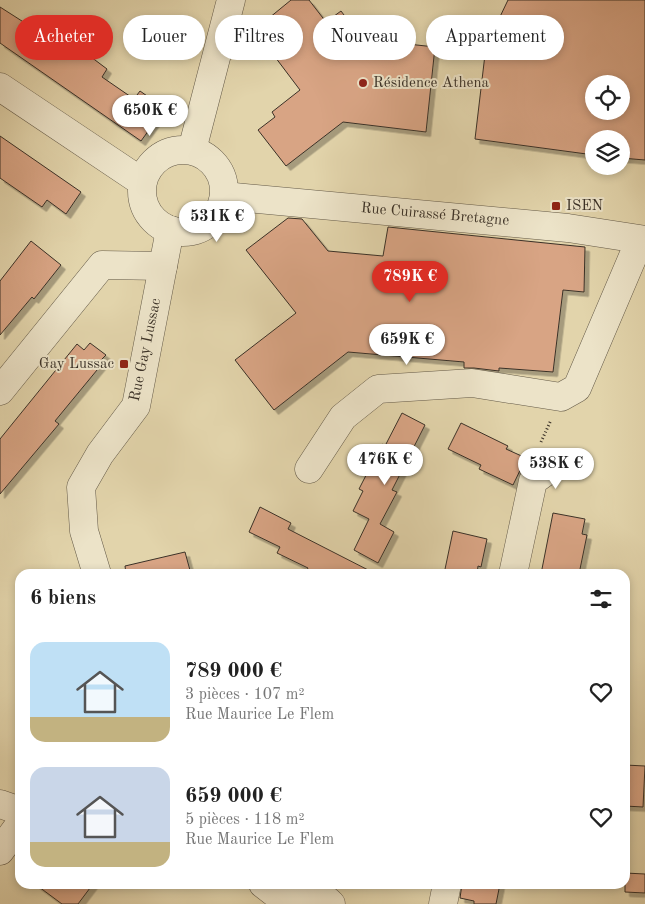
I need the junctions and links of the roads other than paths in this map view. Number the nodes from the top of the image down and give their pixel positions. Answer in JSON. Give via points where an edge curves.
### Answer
{"nodes":[{"id":1,"x":231,"y":0,"type":"edge"},
{"id":2,"x":0,"y":87,"type":"edge"},
{"id":3,"x":192,"y":150,"type":"junction"},
{"id":4,"x":142,"y":182,"type":"junction"},
{"id":5,"x":224,"y":196,"type":"junction"},
{"id":6,"x":170,"y":230,"type":"junction"},
{"id":7,"x":643,"y":240,"type":"edge"},
{"id":8,"x":162,"y":266,"type":"junction"},
{"id":9,"x":0,"y":391,"type":"edge"},
{"id":10,"x":555,"y":465,"type":"dead end"},
{"id":11,"x":309,"y":469,"type":"dead end"},
{"id":12,"x":95,"y":569,"type":"edge"},
{"id":13,"x":514,"y":569,"type":"edge"},
{"id":14,"x":0,"y":804,"type":"edge"},
{"id":15,"x":15,"y":809,"type":"edge"},
{"id":16,"x":15,"y":831,"type":"edge"},
{"id":17,"x":0,"y":851,"type":"edge"},
{"id":18,"x":270,"y":889,"type":"edge"},
{"id":19,"x":446,"y":889,"type":"edge"},
{"id":20,"x":290,"y":904,"type":"edge"},
{"id":21,"x":331,"y":904,"type":"edge"},
{"id":22,"x":443,"y":904,"type":"edge"}],
"edges":[{"from":1,"to":3,"type":"street"},
{"from":2,"to":4,"type":"street"},
{"from":3,"to":4,"type":"street","via":[[177,149],[162,154],[151,164]]},
{"from":3,"to":5,"type":"street","via":[[216,167],[223,182]]},
{"from":4,"to":6,"type":"street","via":[[141,196],[150,216]]},
{"from":5,"to":6,"type":"street","via":[[208,224],[184,232]]},
{"from":5,"to":7,"type":"street","name":"Rue Cuirassé Bretagne","via":[[568,228]]},
{"from":6,"to":8,"type":"street","name":"Rue Gay Lussac"},
{"from":7,"to":11,"type":"street","via":[[577,388],[561,397],[472,383],[378,389],[343,417]]},
{"from":8,"to":9,"type":"street","via":[[102,265]]},
{"from":8,"to":12,"type":"street","name":"Rue Gay Lussac","via":[[136,406],[100,454],[82,488],[84,531]]},
{"from":10,"to":13,"type":"street","via":[[533,480]]},
{"from":14,"to":15,"type":"street"},
{"from":16,"to":17,"type":"street"},
{"from":18,"to":20,"type":"street"},
{"from":19,"to":22,"type":"street"},
{"from":20,"to":21,"type":"street","via":[[301,895],[319,894]]}]}
